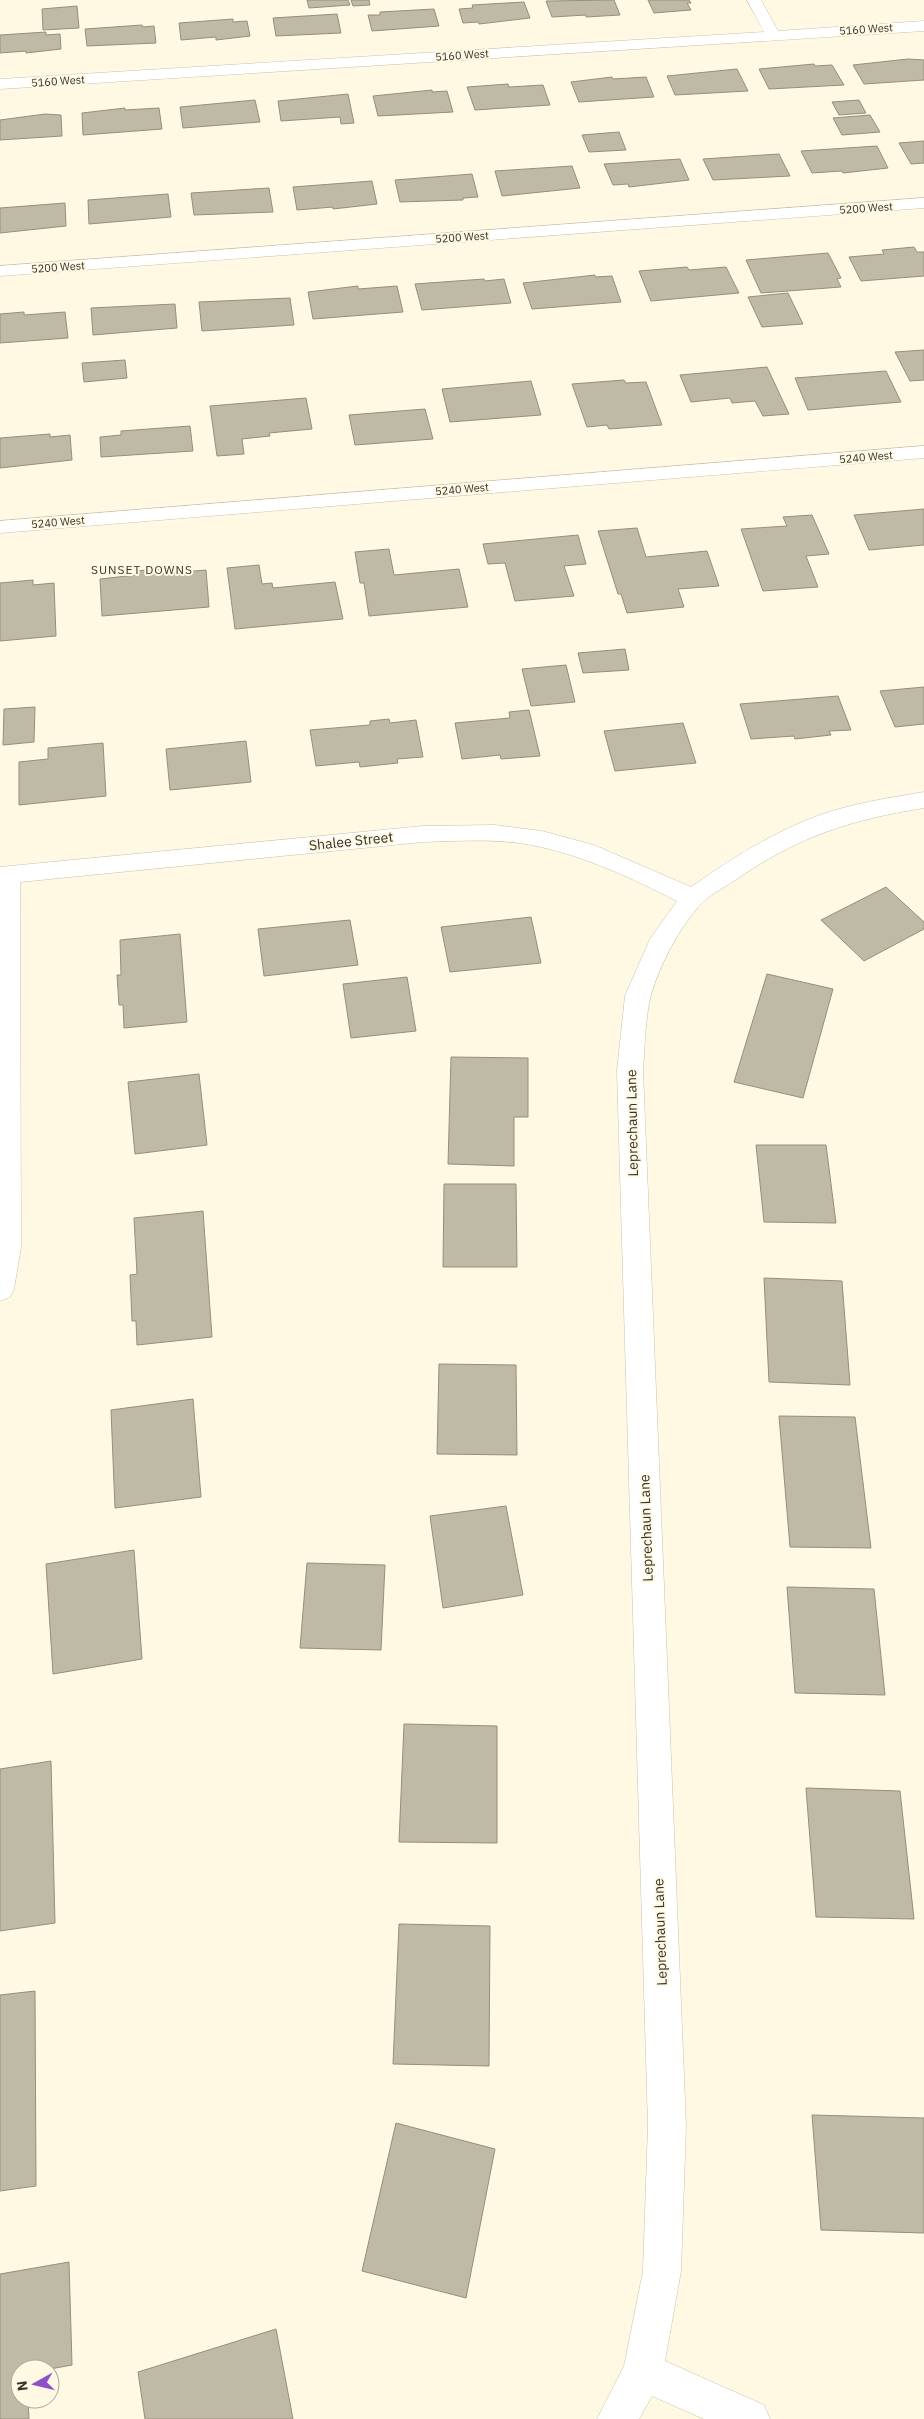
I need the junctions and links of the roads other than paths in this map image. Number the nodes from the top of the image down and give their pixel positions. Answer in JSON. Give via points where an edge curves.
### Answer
{"nodes":[{"id":1,"x":754,"y":0,"type":"edge"},
{"id":2,"x":924,"y":26,"type":"edge"},
{"id":3,"x":773,"y":35,"type":"junction"},
{"id":4,"x":0,"y":84,"type":"edge"},
{"id":5,"x":924,"y":203,"type":"edge"},
{"id":6,"x":0,"y":271,"type":"edge"},
{"id":7,"x":924,"y":452,"type":"edge"},
{"id":8,"x":0,"y":527,"type":"edge"},
{"id":9,"x":924,"y":800,"type":"edge"},
{"id":10,"x":4,"y":875,"type":"edge"},
{"id":11,"x":692,"y":898,"type":"junction"},
{"id":12,"x":0,"y":1289,"type":"edge"},
{"id":13,"x":642,"y":2372,"type":"junction"},
{"id":14,"x":617,"y":2419,"type":"edge"},
{"id":15,"x":750,"y":2419,"type":"edge"}],
"edges":[{"from":1,"to":3,"type":"street"},
{"from":2,"to":3,"type":"street","name":"5160 West"},
{"from":3,"to":4,"type":"street","name":"5160 West"},
{"from":5,"to":6,"type":"street","name":"5200 West"},
{"from":7,"to":8,"type":"street","name":"5240 West"},
{"from":9,"to":11,"type":"street","name":"Leprechaun Lane","via":[[875,808],[828,821],[765,850]]},
{"from":10,"to":11,"type":"street","name":"Shalee Street","via":[[413,835],[474,832],[520,835],[576,848],[632,868]]},
{"from":10,"to":12,"type":"street","via":[[7,1247]]},
{"from":11,"to":13,"type":"street","name":"Leprechaun Lane","via":[[662,940],[638,996],[630,1072],[667,2126],[662,2271]]},
{"from":13,"to":14,"type":"street","name":"Leprechaun Lane"},
{"from":13,"to":15,"type":"street"}]}
